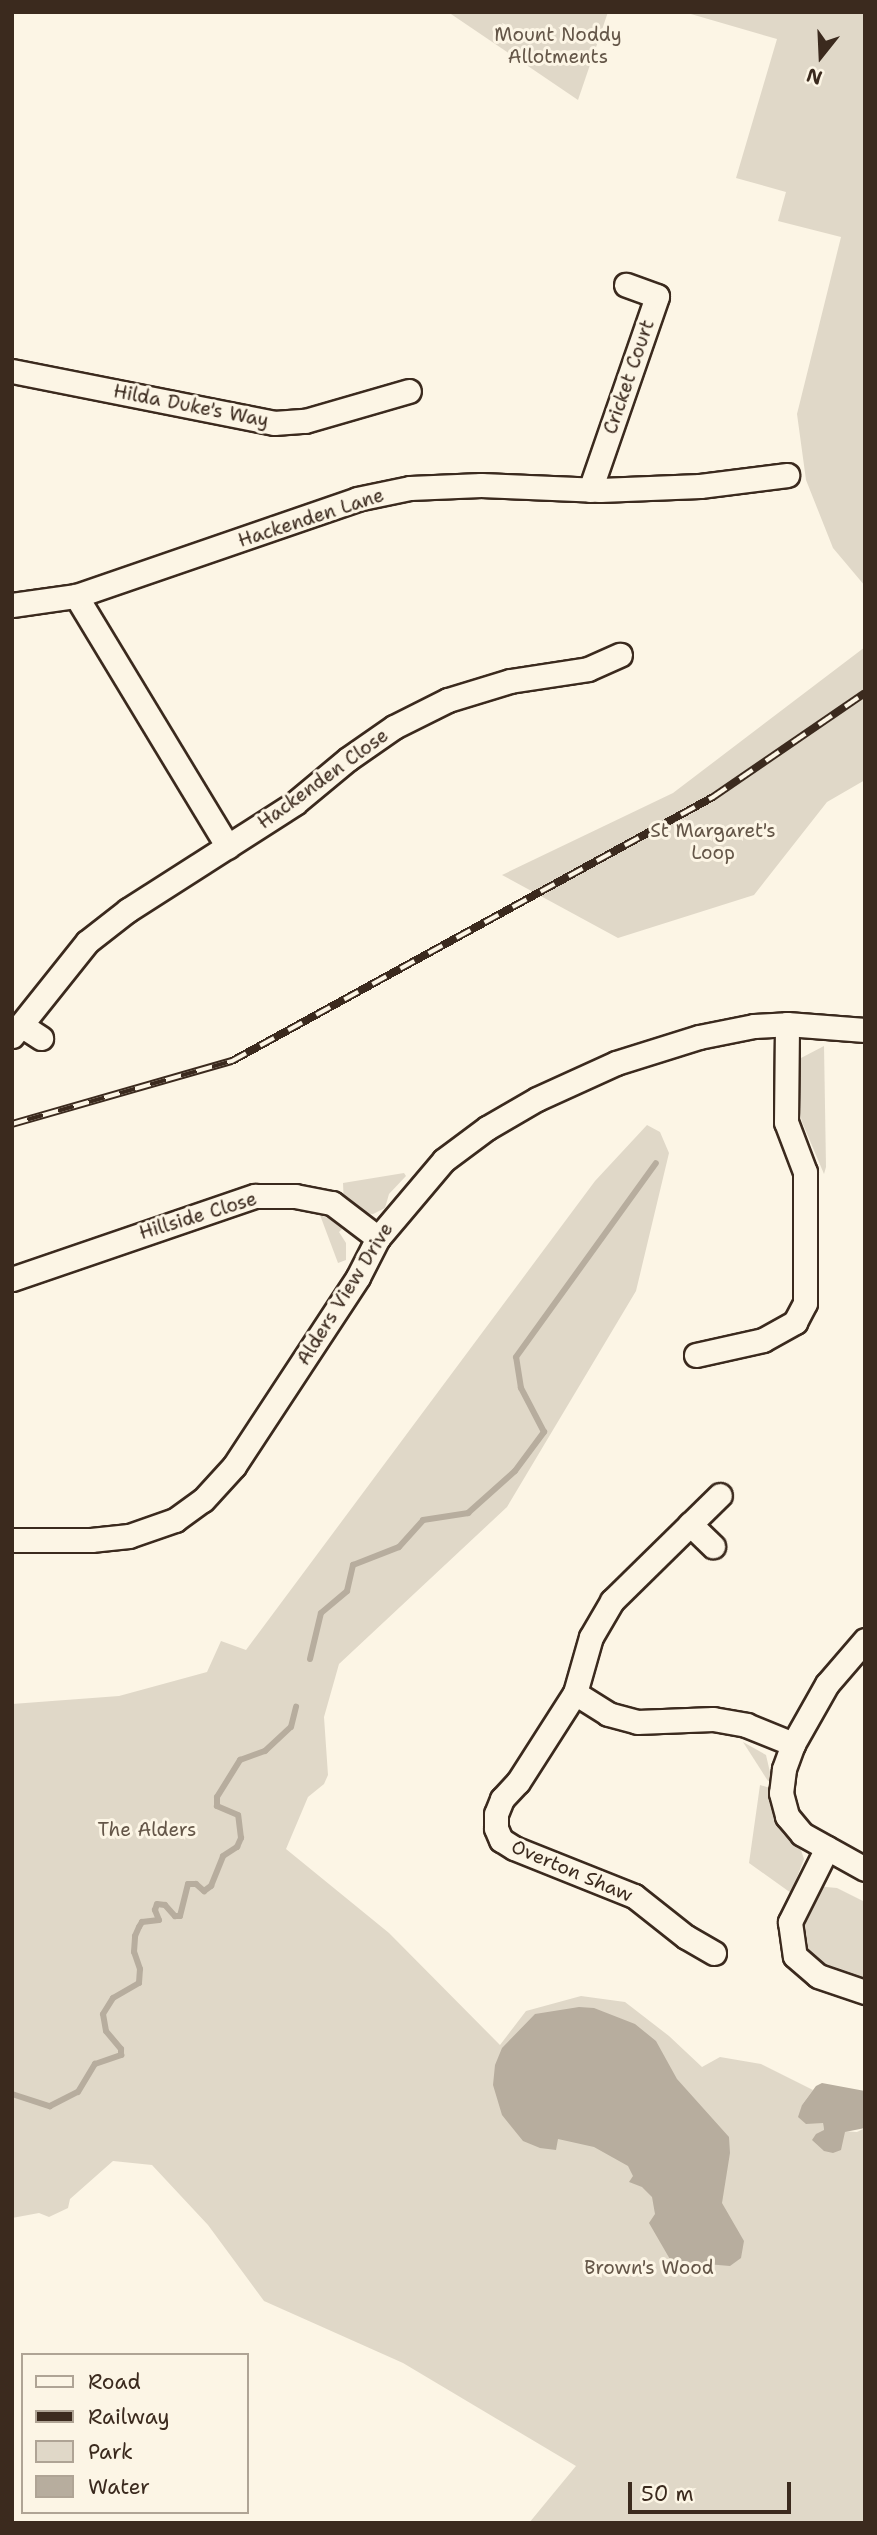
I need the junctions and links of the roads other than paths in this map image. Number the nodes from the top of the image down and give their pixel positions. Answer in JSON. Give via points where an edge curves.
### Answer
{"nodes":[{"id":1,"x":626,"y":285,"type":"dead end"},
{"id":2,"x":12,"y":371,"type":"edge"},
{"id":3,"x":409,"y":391,"type":"dead end"},
{"id":4,"x":787,"y":475,"type":"dead end"},
{"id":5,"x":590,"y":490,"type":"junction"},
{"id":6,"x":76,"y":596,"type":"junction"},
{"id":7,"x":12,"y":605,"type":"edge"},
{"id":8,"x":620,"y":655,"type":"dead end"},
{"id":9,"x":228,"y":847,"type":"junction"},
{"id":10,"x":787,"y":1024,"type":"junction"},
{"id":11,"x":17,"y":1030,"type":"edge"},
{"id":12,"x":865,"y":1030,"type":"edge"},
{"id":13,"x":41,"y":1038,"type":"dead end"},
{"id":14,"x":378,"y":1238,"type":"junction"},
{"id":15,"x":12,"y":1279,"type":"edge"},
{"id":16,"x":696,"y":1355,"type":"dead end"},
{"id":17,"x":720,"y":1495,"type":"dead end"},
{"id":18,"x":690,"y":1524,"type":"junction"},
{"id":19,"x":12,"y":1539,"type":"edge"},
{"id":20,"x":713,"y":1546,"type":"dead end"},
{"id":21,"x":865,"y":1640,"type":"edge"},
{"id":22,"x":575,"y":1693,"type":"junction"},
{"id":23,"x":793,"y":1744,"type":"junction"},
{"id":24,"x":827,"y":1848,"type":"junction"},
{"id":25,"x":865,"y":1869,"type":"edge"},
{"id":26,"x":714,"y":1953,"type":"dead end"},
{"id":27,"x":865,"y":1992,"type":"edge"}],
"edges":[{"from":1,"to":5,"type":"street","name":"Cricket Court","via":[[657,296]]},
{"from":2,"to":3,"type":"street","name":"Hilda Duke's Way","via":[[274,423],[305,421]]},
{"from":4,"to":5,"type":"street","name":"Hackenden Lane","via":[[700,486]]},
{"from":5,"to":6,"type":"street","name":"Hackenden Lane","via":[[410,488],[357,499]]},
{"from":6,"to":7,"type":"street","name":"Hackenden Lane"},
{"from":6,"to":9,"type":"street"},
{"from":8,"to":9,"type":"street","name":"Hackenden Close","via":[[588,669],[510,681],[448,700],[394,727],[295,803]]},
{"from":9,"to":11,"type":"street","name":"Hackenden Close","via":[[128,910],[88,942]]},
{"from":10,"to":12,"type":"street","name":"Alders View Drive"},
{"from":10,"to":14,"type":"street","name":"Alders View Drive","via":[[699,1037],[616,1063],[537,1099],[444,1160]]},
{"from":10,"to":16,"type":"street","via":[[786,1122],[805,1172],[804,1303],[795,1322],[763,1340]]},
{"from":11,"to":13,"type":"street","name":"Hackenden Close"},
{"from":14,"to":15,"type":"street","name":"Hillside Close","via":[[332,1203],[295,1196],[255,1196]]},
{"from":14,"to":19,"type":"street","name":"Alders View Drive","via":[[358,1277],[234,1466],[203,1500],[175,1520],[129,1536]]},
{"from":17,"to":18,"type":"street","name":"Overton Shaw"},
{"from":18,"to":20,"type":"street"},
{"from":18,"to":22,"type":"street","name":"Overton Shaw","via":[[612,1601],[591,1637]]},
{"from":21,"to":23,"type":"street","via":[[827,1684]]},
{"from":22,"to":23,"type":"street","via":[[608,1714],[637,1722],[713,1719],[746,1725]]},
{"from":22,"to":26,"type":"street","name":"Overton Shaw","via":[[518,1782],[502,1799],[496,1814],[501,1840],[634,1896]]},
{"from":23,"to":24,"type":"street","via":[[783,1769],[781,1793],[787,1816],[802,1834]]},
{"from":24,"to":25,"type":"street"},
{"from":24,"to":27,"type":"street","via":[[790,1922],[795,1956],[818,1976]]}]}
